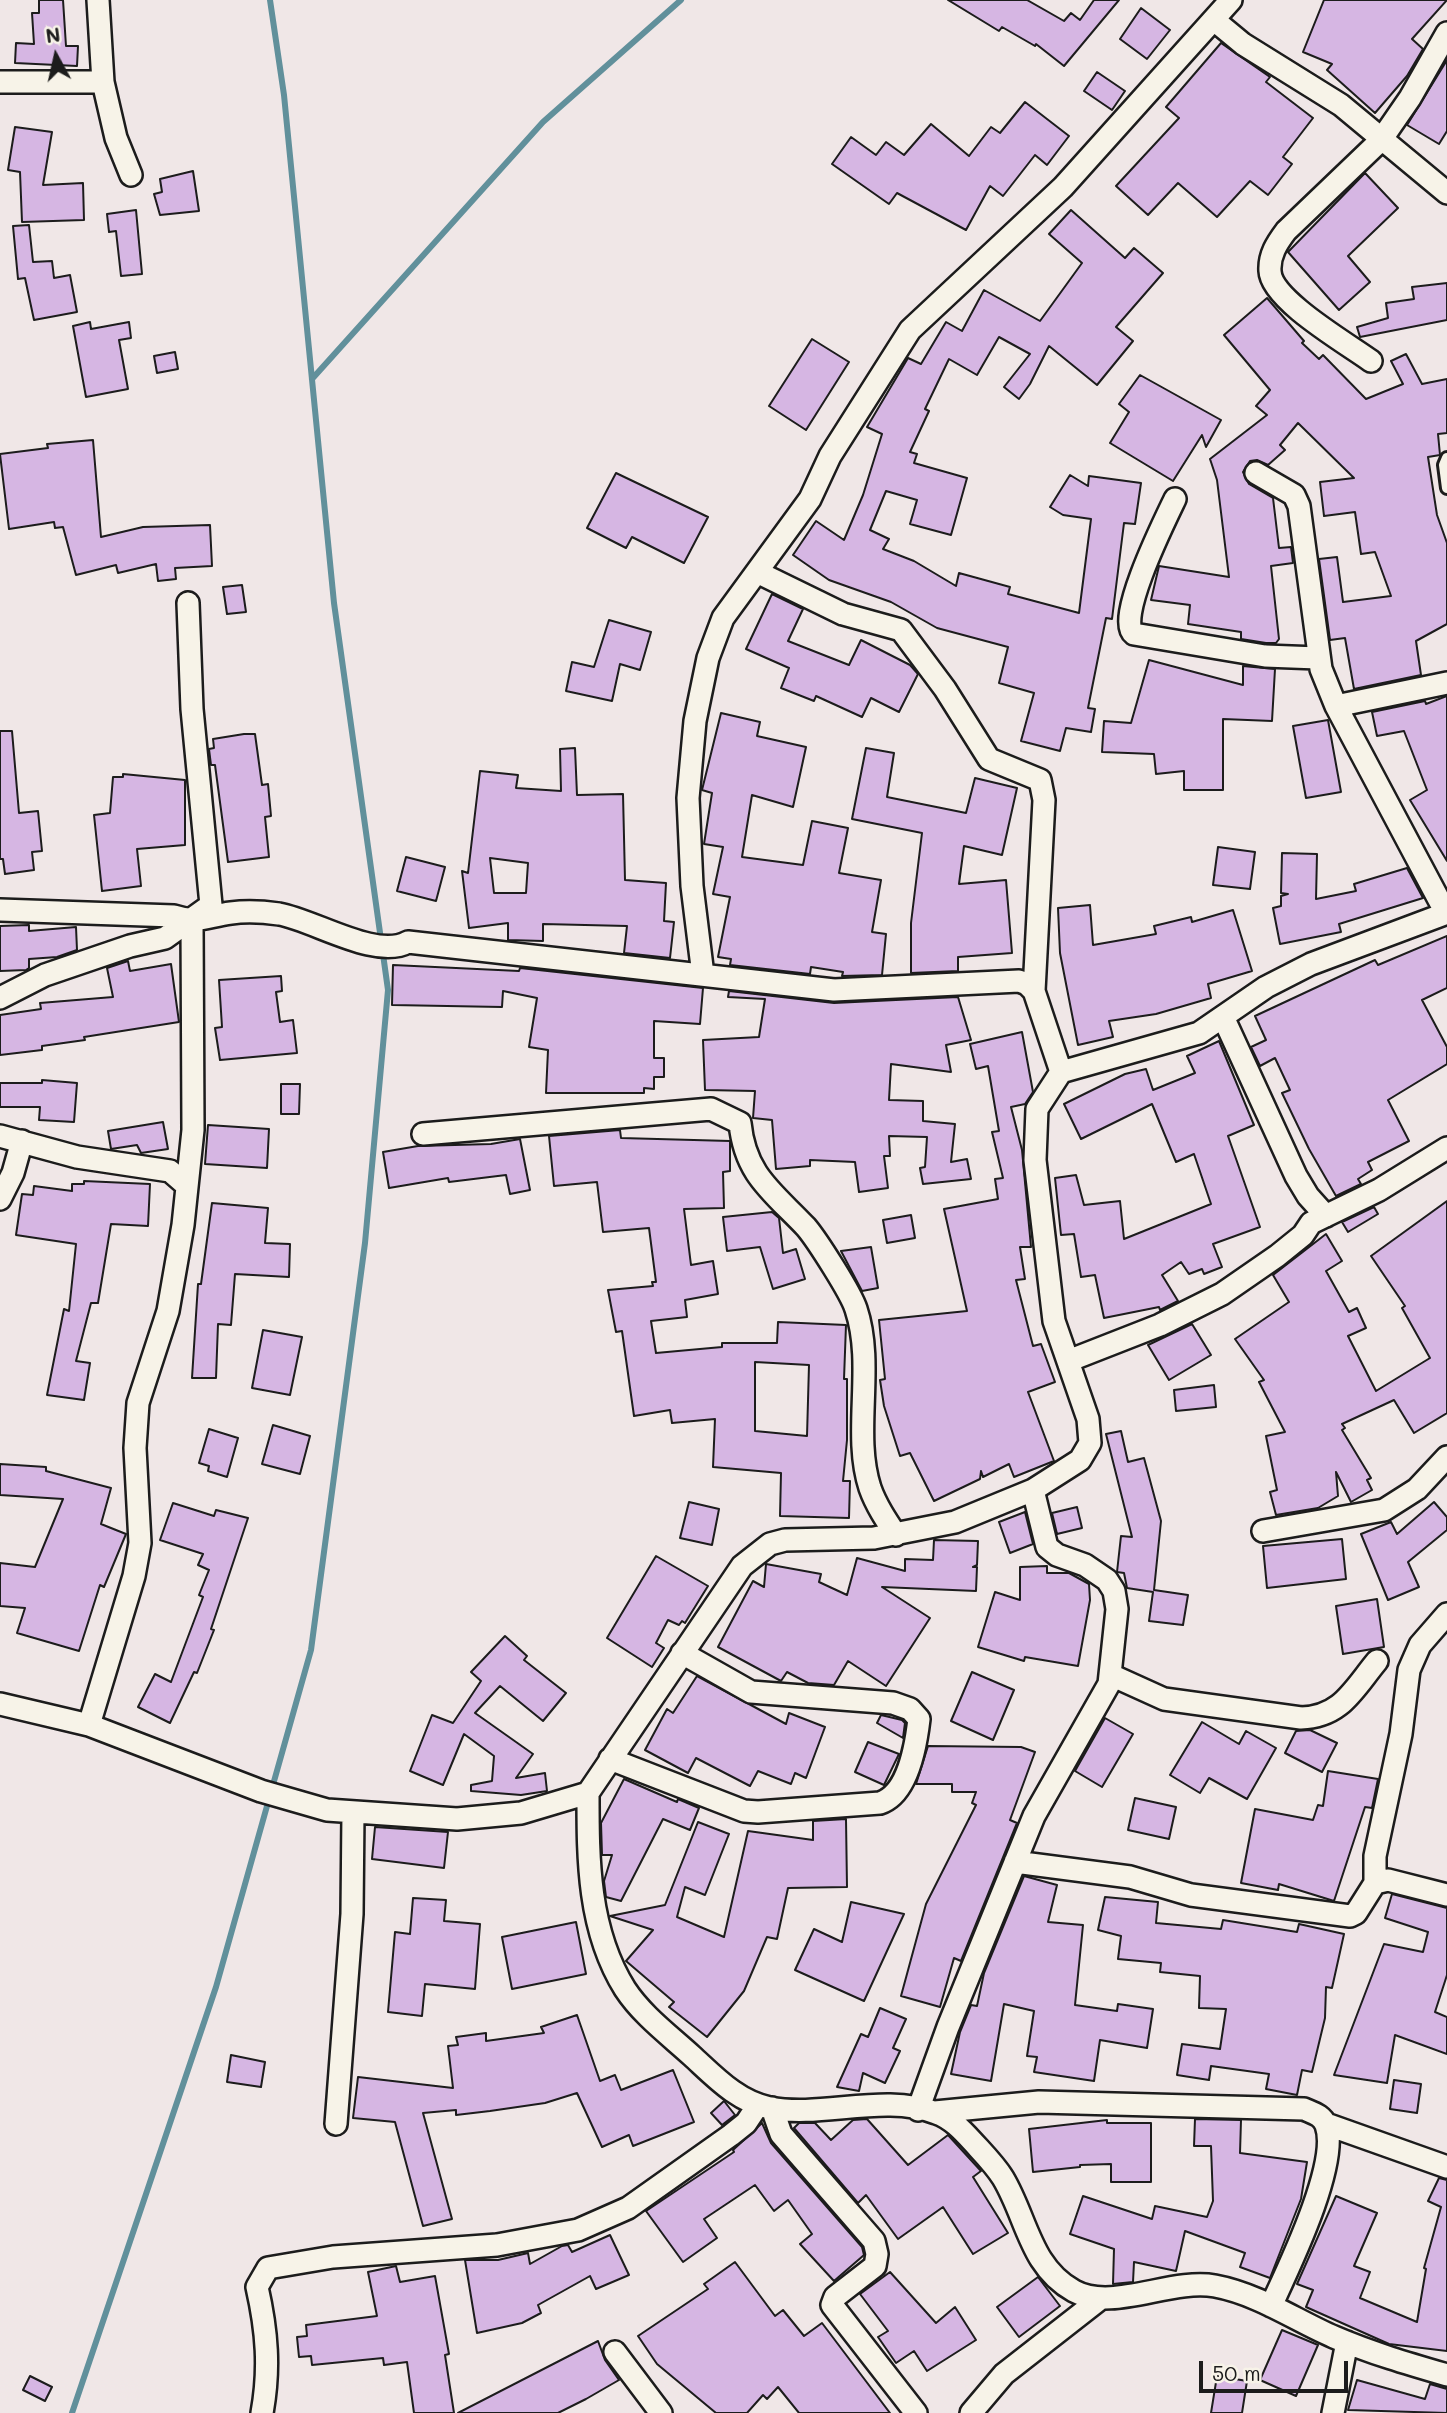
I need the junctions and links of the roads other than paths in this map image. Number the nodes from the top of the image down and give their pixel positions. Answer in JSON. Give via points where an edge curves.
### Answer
{"nodes":[{"id":1,"x":98,"y":0,"type":"edge"},
{"id":2,"x":1231,"y":0,"type":"edge"},
{"id":3,"x":1214,"y":20,"type":"junction"},
{"id":4,"x":1447,"y":33,"type":"edge"},
{"id":5,"x":0,"y":82,"type":"edge"},
{"id":6,"x":103,"y":82,"type":"junction"},
{"id":7,"x":1381,"y":140,"type":"junction"},
{"id":8,"x":131,"y":175,"type":"dead end"},
{"id":9,"x":1447,"y":193,"type":"edge"},
{"id":10,"x":1371,"y":362,"type":"dead end"},
{"id":11,"x":1447,"y":458,"type":"edge"},
{"id":12,"x":1256,"y":472,"type":"dead end"},
{"id":13,"x":1447,"y":488,"type":"edge"},
{"id":14,"x":1175,"y":499,"type":"dead end"},
{"id":15,"x":757,"y":572,"type":"junction"},
{"id":16,"x":188,"y":603,"type":"dead end"},
{"id":17,"x":1318,"y":658,"type":"junction"},
{"id":18,"x":1447,"y":683,"type":"edge"},
{"id":19,"x":1336,"y":706,"type":"junction"},
{"id":20,"x":0,"y":910,"type":"edge"},
{"id":21,"x":1446,"y":913,"type":"edge"},
{"id":22,"x":192,"y":922,"type":"junction"},
{"id":23,"x":702,"y":975,"type":"junction"},
{"id":24,"x":1034,"y":991,"type":"junction"},
{"id":25,"x":0,"y":998,"type":"edge"},
{"id":26,"x":1224,"y":1019,"type":"junction"},
{"id":27,"x":1061,"y":1072,"type":"junction"},
{"id":28,"x":423,"y":1134,"type":"dead end"},
{"id":29,"x":0,"y":1136,"type":"edge"},
{"id":30,"x":22,"y":1141,"type":"junction"},
{"id":31,"x":1447,"y":1148,"type":"edge"},
{"id":32,"x":186,"y":1184,"type":"junction"},
{"id":33,"x":0,"y":1199,"type":"edge"},
{"id":34,"x":1326,"y":1216,"type":"junction"},
{"id":35,"x":1068,"y":1361,"type":"junction"},
{"id":36,"x":1447,"y":1457,"type":"edge"},
{"id":37,"x":1033,"y":1490,"type":"junction"},
{"id":38,"x":1264,"y":1531,"type":"dead end"},
{"id":39,"x":896,"y":1535,"type":"junction"},
{"id":40,"x":1447,"y":1614,"type":"edge"},
{"id":41,"x":682,"y":1653,"type":"junction"},
{"id":42,"x":1377,"y":1661,"type":"dead end"},
{"id":43,"x":1111,"y":1675,"type":"junction"},
{"id":44,"x":0,"y":1704,"type":"edge"},
{"id":45,"x":89,"y":1725,"type":"junction"},
{"id":46,"x":610,"y":1759,"type":"junction"},
{"id":47,"x":588,"y":1793,"type":"junction"},
{"id":48,"x":353,"y":1812,"type":"junction"},
{"id":49,"x":1015,"y":1862,"type":"junction"},
{"id":50,"x":1375,"y":1883,"type":"junction"},
{"id":51,"x":1447,"y":1895,"type":"edge"},
{"id":52,"x":765,"y":2106,"type":"junction"},
{"id":53,"x":927,"y":2111,"type":"junction"},
{"id":54,"x":336,"y":2124,"type":"dead end"},
{"id":55,"x":1325,"y":2124,"type":"junction"},
{"id":56,"x":1447,"y":2167,"type":"edge"},
{"id":57,"x":1100,"y":2299,"type":"junction"},
{"id":58,"x":1271,"y":2306,"type":"junction"},
{"id":59,"x":1347,"y":2342,"type":"junction"},
{"id":60,"x":615,"y":2352,"type":"dead end"},
{"id":61,"x":1447,"y":2375,"type":"edge"},
{"id":62,"x":262,"y":2413,"type":"edge"},
{"id":63,"x":661,"y":2413,"type":"edge"},
{"id":64,"x":916,"y":2413,"type":"edge"},
{"id":65,"x":971,"y":2413,"type":"edge"},
{"id":66,"x":1333,"y":2413,"type":"edge"}],
"edges":[{"from":1,"to":6,"type":"street"},
{"from":2,"to":3,"type":"street"},
{"from":3,"to":7,"type":"street","via":[[1243,44],[1341,105]]},
{"from":3,"to":15,"type":"street","via":[[1063,187],[910,330],[830,456],[810,499]]},
{"from":4,"to":7,"type":"street"},
{"from":5,"to":6,"type":"street"},
{"from":6,"to":8,"type":"street","via":[[116,138]]},
{"from":7,"to":9,"type":"street"},
{"from":7,"to":10,"type":"street","via":[[1286,231],[1275,246],[1270,273],[1292,304]]},
{"from":11,"to":13,"type":"lane"},
{"from":12,"to":17,"type":"street","via":[[1294,495],[1299,506]]},
{"from":14,"to":17,"type":"street","via":[[1134,594],[1129,631],[1265,656]]},
{"from":15,"to":23,"type":"street","via":[[723,618],[708,659],[695,721],[688,798]]},
{"from":15,"to":24,"type":"street","via":[[843,614],[901,630],[989,759],[1040,779],[1044,800]]},
{"from":16,"to":22,"type":"street","via":[[192,709],[211,905]]},
{"from":17,"to":19,"type":"street"},
{"from":18,"to":19,"type":"street"},
{"from":19,"to":21,"type":"street"},
{"from":20,"to":22,"type":"street","via":[[174,916]]},
{"from":21,"to":26,"type":"street","via":[[1311,964],[1266,988]]},
{"from":22,"to":23,"type":"street","via":[[232,912],[277,914],[367,943],[398,948],[408,942]]},
{"from":22,"to":25,"type":"street","via":[[165,938],[45,975]]},
{"from":22,"to":32,"type":"street","via":[[193,1130]]},
{"from":23,"to":24,"type":"street","via":[[834,990],[1019,981]]},
{"from":24,"to":27,"type":"street"},
{"from":26,"to":27,"type":"street","via":[[1199,1033]]},
{"from":26,"to":34,"type":"street","via":[[1296,1176]]},
{"from":27,"to":35,"type":"street","via":[[1037,1109],[1035,1160],[1054,1321]]},
{"from":28,"to":39,"type":"street","via":[[710,1109],[740,1123],[742,1149],[757,1176],[807,1229],[855,1306],[864,1360],[869,1486]]},
{"from":29,"to":30,"type":"street"},
{"from":30,"to":32,"type":"street","via":[[77,1157],[170,1171]]},
{"from":30,"to":33,"type":"street"},
{"from":31,"to":34,"type":"street"},
{"from":32,"to":45,"type":"street","via":[[168,1311],[138,1403],[140,1520],[134,1576]]},
{"from":34,"to":35,"type":"street","via":[[1222,1294],[1160,1325]]},
{"from":35,"to":37,"type":"street","via":[[1088,1419],[1090,1443],[1080,1460]]},
{"from":36,"to":38,"type":"street","via":[[1417,1489],[1384,1510]]},
{"from":37,"to":39,"type":"street","via":[[955,1522]]},
{"from":37,"to":43,"type":"street","via":[[1047,1547],[1085,1565],[1107,1580],[1114,1591],[1117,1609]]},
{"from":39,"to":41,"type":"street","via":[[770,1544],[742,1566]]},
{"from":40,"to":50,"type":"street","via":[[1420,1645],[1409,1670],[1401,1734],[1375,1856]]},
{"from":41,"to":46,"type":"street"},
{"from":41,"to":46,"type":"street","via":[[751,1692],[893,1703],[910,1709],[919,1719],[918,1727],[900,1788],[891,1800],[880,1803],[744,1811]]},
{"from":42,"to":43,"type":"street","via":[[1336,1710],[1321,1718],[1164,1699]]},
{"from":43,"to":49,"type":"street","via":[[1034,1816]]},
{"from":44,"to":45,"type":"street"},
{"from":45,"to":48,"type":"street","via":[[283,1799]]},
{"from":46,"to":47,"type":"street"},
{"from":47,"to":48,"type":"street","via":[[521,1813],[457,1819]]},
{"from":47,"to":52,"type":"street","via":[[594,1907],[607,1951],[625,1988],[644,2013],[723,2085]]},
{"from":48,"to":54,"type":"street","via":[[352,1914]]},
{"from":49,"to":50,"type":"street","via":[[1130,1877],[1191,1895],[1350,1916]]},
{"from":49,"to":53,"type":"street","via":[[948,2026]]},
{"from":50,"to":51,"type":"street","via":[[1388,1880]]},
{"from":52,"to":53,"type":"street","via":[[900,2106]]},
{"from":52,"to":62,"type":"street","via":[[628,2208],[578,2230],[497,2245],[333,2257],[268,2268],[257,2287],[268,2363]]},
{"from":52,"to":64,"type":"street","via":[[781,2134],[874,2241],[875,2266],[835,2297],[832,2305]]},
{"from":53,"to":55,"type":"street","via":[[1039,2102],[1304,2109],[1319,2115]]},
{"from":53,"to":57,"type":"street","via":[[956,2124],[1002,2176],[1041,2261],[1073,2291]]},
{"from":55,"to":56,"type":"street"},
{"from":55,"to":58,"type":"street","via":[[1324,2168],[1307,2225]]},
{"from":57,"to":58,"type":"street","via":[[1181,2285],[1213,2286]]},
{"from":57,"to":65,"type":"street","via":[[1004,2374]]},
{"from":58,"to":59,"type":"street"},
{"from":59,"to":61,"type":"street"},
{"from":59,"to":66,"type":"street"},
{"from":60,"to":63,"type":"street"}]}
